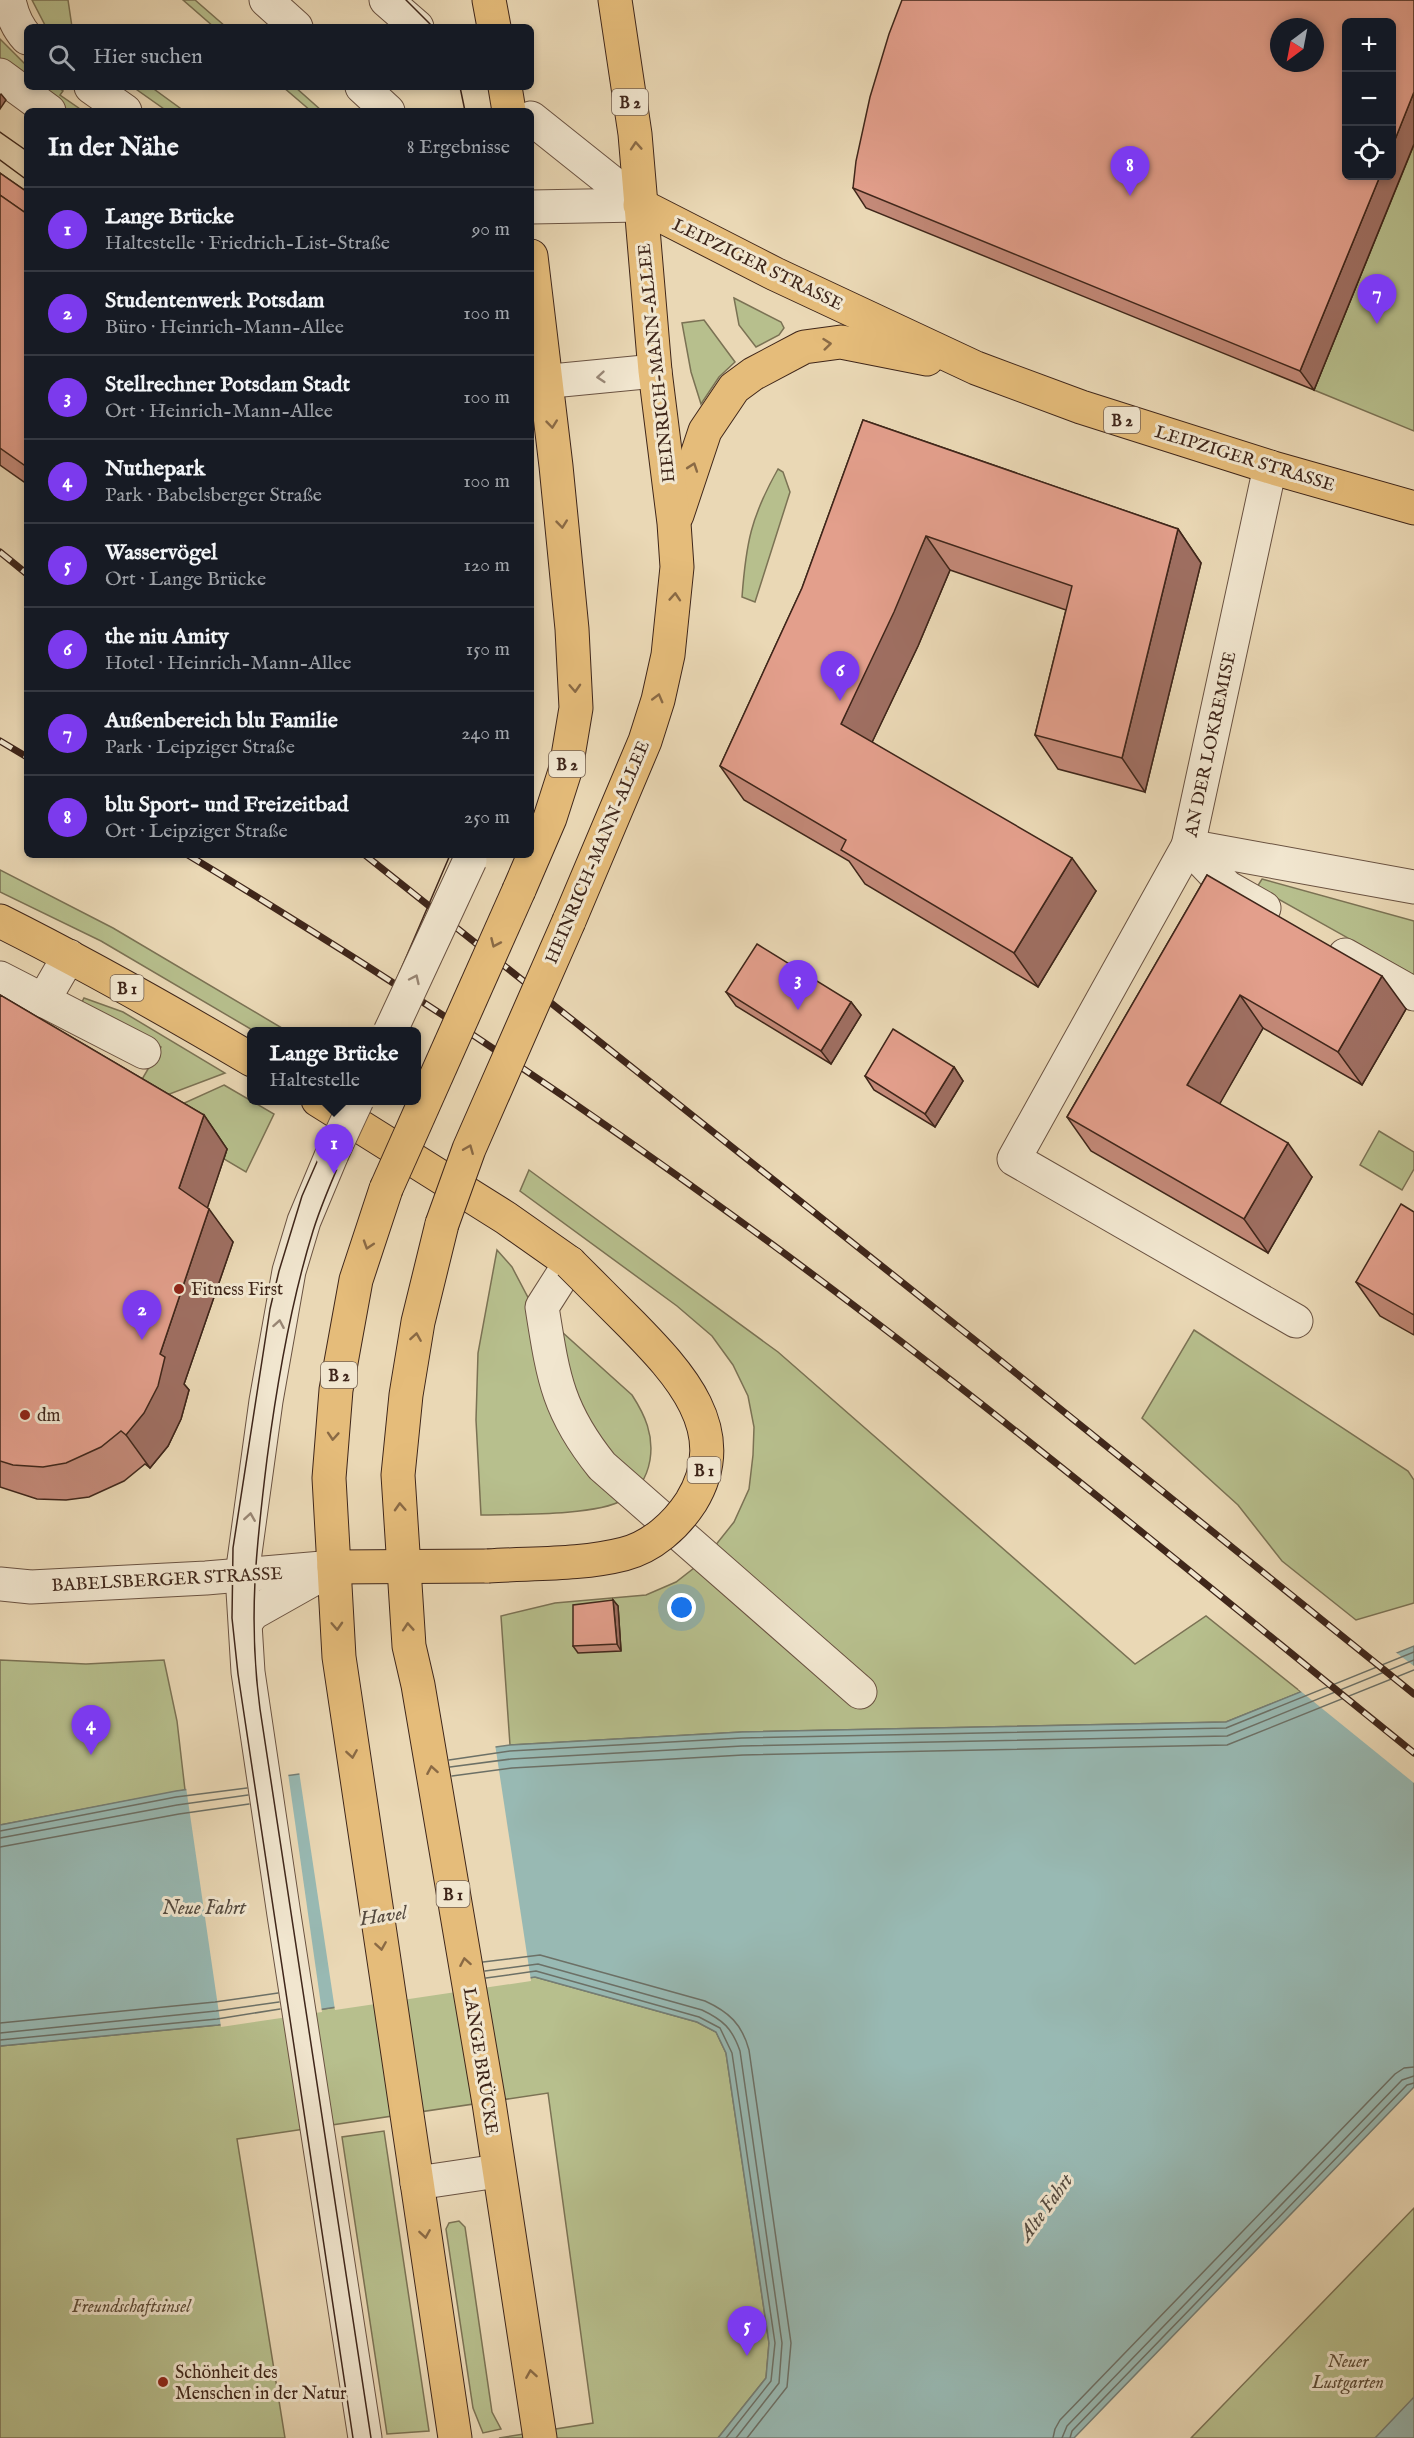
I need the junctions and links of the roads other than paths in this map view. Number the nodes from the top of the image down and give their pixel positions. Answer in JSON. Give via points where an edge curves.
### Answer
{"nodes":[{"id":1,"x":9,"y":0,"type":"edge"},
{"id":2,"x":266,"y":0,"type":"edge"},
{"id":3,"x":386,"y":0,"type":"edge"},
{"id":4,"x":489,"y":0,"type":"edge"},
{"id":5,"x":615,"y":0,"type":"edge"},
{"id":6,"x":293,"y":24,"type":"edge"},
{"id":7,"x":414,"y":24,"type":"edge"},
{"id":8,"x":493,"y":24,"type":"edge"},
{"id":9,"x":24,"y":35,"type":"edge"},
{"id":10,"x":0,"y":75,"type":"edge"},
{"id":11,"x":95,"y":90,"type":"edge"},
{"id":12,"x":365,"y":90,"type":"edge"},
{"id":13,"x":45,"y":108,"type":"edge"},
{"id":14,"x":120,"y":108,"type":"edge"},
{"id":15,"x":385,"y":108,"type":"edge"},
{"id":16,"x":534,"y":120,"type":"edge"},
{"id":17,"x":640,"y":205,"type":"junction"},
{"id":18,"x":534,"y":207,"type":"edge"},
{"id":19,"x":534,"y":303,"type":"edge"},
{"id":20,"x":976,"y":368,"type":"junction"},
{"id":21,"x":655,"y":372,"type":"junction"},
{"id":22,"x":539,"y":382,"type":"edge"},
{"id":23,"x":1270,"y":467,"type":"junction"},
{"id":24,"x":1414,"y":508,"type":"edge"},
{"id":25,"x":674,"y":523,"type":"junction"},
{"id":26,"x":1188,"y":846,"type":"junction"},
{"id":27,"x":534,"y":854,"type":"edge"},
{"id":28,"x":471,"y":858,"type":"edge"},
{"id":29,"x":532,"y":858,"type":"edge"},
{"id":30,"x":1414,"y":887,"type":"edge"},
{"id":31,"x":0,"y":921,"type":"edge"},
{"id":32,"x":1289,"y":923,"type":"edge"},
{"id":33,"x":1321,"y":941,"type":"edge"},
{"id":34,"x":69,"y":956,"type":"junction"},
{"id":35,"x":0,"y":978,"type":"edge"},
{"id":36,"x":1414,"y":994,"type":"edge"},
{"id":37,"x":1103,"y":998,"type":"junction"},
{"id":38,"x":44,"y":1001,"type":"junction"},
{"id":39,"x":1132,"y":1014,"type":"edge"},
{"id":40,"x":392,"y":1027,"type":"edge"},
{"id":41,"x":144,"y":1052,"type":"dead end"},
{"id":42,"x":247,"y":1057,"type":"edge"},
{"id":43,"x":324,"y":1105,"type":"edge"},
{"id":44,"x":355,"y":1105,"type":"edge"},
{"id":45,"x":570,"y":1263,"type":"junction"},
{"id":46,"x":1296,"y":1321,"type":"dead end"},
{"id":47,"x":404,"y":1566,"type":"junction"},
{"id":48,"x":334,"y":1567,"type":"junction"},
{"id":49,"x":242,"y":1575,"type":"junction"},
{"id":50,"x":0,"y":1584,"type":"edge"},
{"id":51,"x":246,"y":1622,"type":"junction"},
{"id":52,"x":418,"y":1685,"type":"joint"},
{"id":53,"x":860,"y":1692,"type":"dead end"},
{"id":54,"x":498,"y":2171,"type":"junction"},
{"id":55,"x":417,"y":2183,"type":"junction"},
{"id":56,"x":540,"y":2435,"type":"edge"},
{"id":57,"x":365,"y":2438,"type":"edge"},
{"id":58,"x":456,"y":2438,"type":"edge"}],
"edges":[{"from":1,"to":9,"type":"street"},
{"from":2,"to":6,"type":"street"},
{"from":3,"to":7,"type":"street"},
{"from":4,"to":8,"type":"main road"},
{"from":17,"to":5,"type":"main road","name":"HEINRICH-MANN-ALLEE","number":"B 2","one_way":true,"via":[[635,134]]},
{"from":10,"to":13,"type":"street"},
{"from":11,"to":14,"type":"street"},
{"from":12,"to":15,"type":"street"},
{"from":16,"to":17,"type":"street"},
{"from":17,"to":18,"type":"street","name":"LEIPZIGER STRASSE","number":"B 2"},
{"from":17,"to":20,"type":"main road","name":"LEIPZIGER STRASSE","number":"B 2","via":[[775,274]]},
{"from":17,"to":21,"type":"main road","name":"HEINRICH-MANN-ALLEE","number":"B 2"},
{"from":19,"to":22,"type":"main road","number":"B 2"},
{"from":20,"to":23,"type":"main road","name":"LEIPZIGER STRASSE","number":"B 2","via":[[1081,407]]},
{"from":25,"to":20,"type":"main road","name":"LEIPZIGER STRASSE","one_way":true,"via":[[705,431],[734,388],[784,356],[804,346],[841,342]]},
{"from":21,"to":22,"type":"street","one_way":true},
{"from":21,"to":25,"type":"main road","name":"HEINRICH-MANN-ALLEE","number":"B 2"},
{"from":22,"to":27,"type":"main road","number":"B 2","one_way":true,"bridge":true,"via":[[572,629],[576,708],[566,768]]},
{"from":23,"to":24,"type":"main road","name":"LEIPZIGER STRASSE","number":"B 2"},
{"from":23,"to":26,"type":"street","name":"AN DER LOKREMISE"},
{"from":47,"to":25,"type":"main road","name":"HEINRICH-MANN-ALLEE","number":"B 2","one_way":true,"bridge":true,"via":[[398,1476],[406,1395],[418,1322],[442,1224],[469,1149],[645,741],[668,655],[674,611]]},
{"from":26,"to":30,"type":"street"},
{"from":26,"to":32,"type":"street","via":[[1227,887]]},
{"from":26,"to":37,"type":"street","name":"AN DER LOKREMISE"},
{"from":40,"to":28,"type":"street","one_way":true,"bridge":true},
{"from":29,"to":48,"type":"main road","number":"B 2","one_way":true,"bridge":true,"via":[[386,1189],[357,1280],[336,1390],[329,1478]]},
{"from":31,"to":34,"type":"main road","number":"B 1"},
{"from":33,"to":36,"type":"street"},
{"from":34,"to":38,"type":"street"},
{"from":34,"to":42,"type":"main road","number":"B 1"},
{"from":35,"to":38,"type":"street"},
{"from":37,"to":39,"type":"street"},
{"from":37,"to":46,"type":"street","name":"AN DER LOKREMISE","via":[[1014,1159]]},
{"from":38,"to":41,"type":"street"},
{"from":43,"to":45,"type":"main road","number":"B 1","via":[[506,1218]]},
{"from":49,"to":44,"type":"street","one_way":true,"bridge":true,"via":[[289,1270],[304,1221]]},
{"from":45,"to":47,"type":"main road","number":"B 1","bridge":true,"via":[[672,1366],[692,1395],[703,1421],[706,1444],[703,1472],[694,1496],[668,1529],[627,1553],[488,1566]]},
{"from":45,"to":53,"type":"street","via":[[542,1307],[560,1399],[582,1441],[602,1466]]},
{"from":47,"to":48,"type":"main road","number":"B 1"},
{"from":52,"to":47,"type":"main road","name":"HEINRICH-MANN-ALLEE","number":"B 1","one_way":true,"via":[[409,1646]]},
{"from":48,"to":49,"type":"street","name":"BABELSBERGER STRASSE"},
{"from":48,"to":51,"type":"street","via":[[253,1613]]},
{"from":48,"to":55,"type":"main road","one_way":true,"via":[[343,1696]]},
{"from":49,"to":50,"type":"street","name":"BABELSBERGER STRASSE","via":[[31,1587]]},
{"from":49,"to":51,"type":"street"},
{"from":51,"to":57,"type":"street","via":[[249,1672]]},
{"from":54,"to":52,"type":"main road","name":"LANGE BRÜCKE","number":"B 1","one_way":true},
{"from":54,"to":55,"type":"street"},
{"from":56,"to":54,"type":"main road","name":"LANGE BRÜCKE","number":"B 1","one_way":true},
{"from":55,"to":58,"type":"main road","one_way":true}]}
